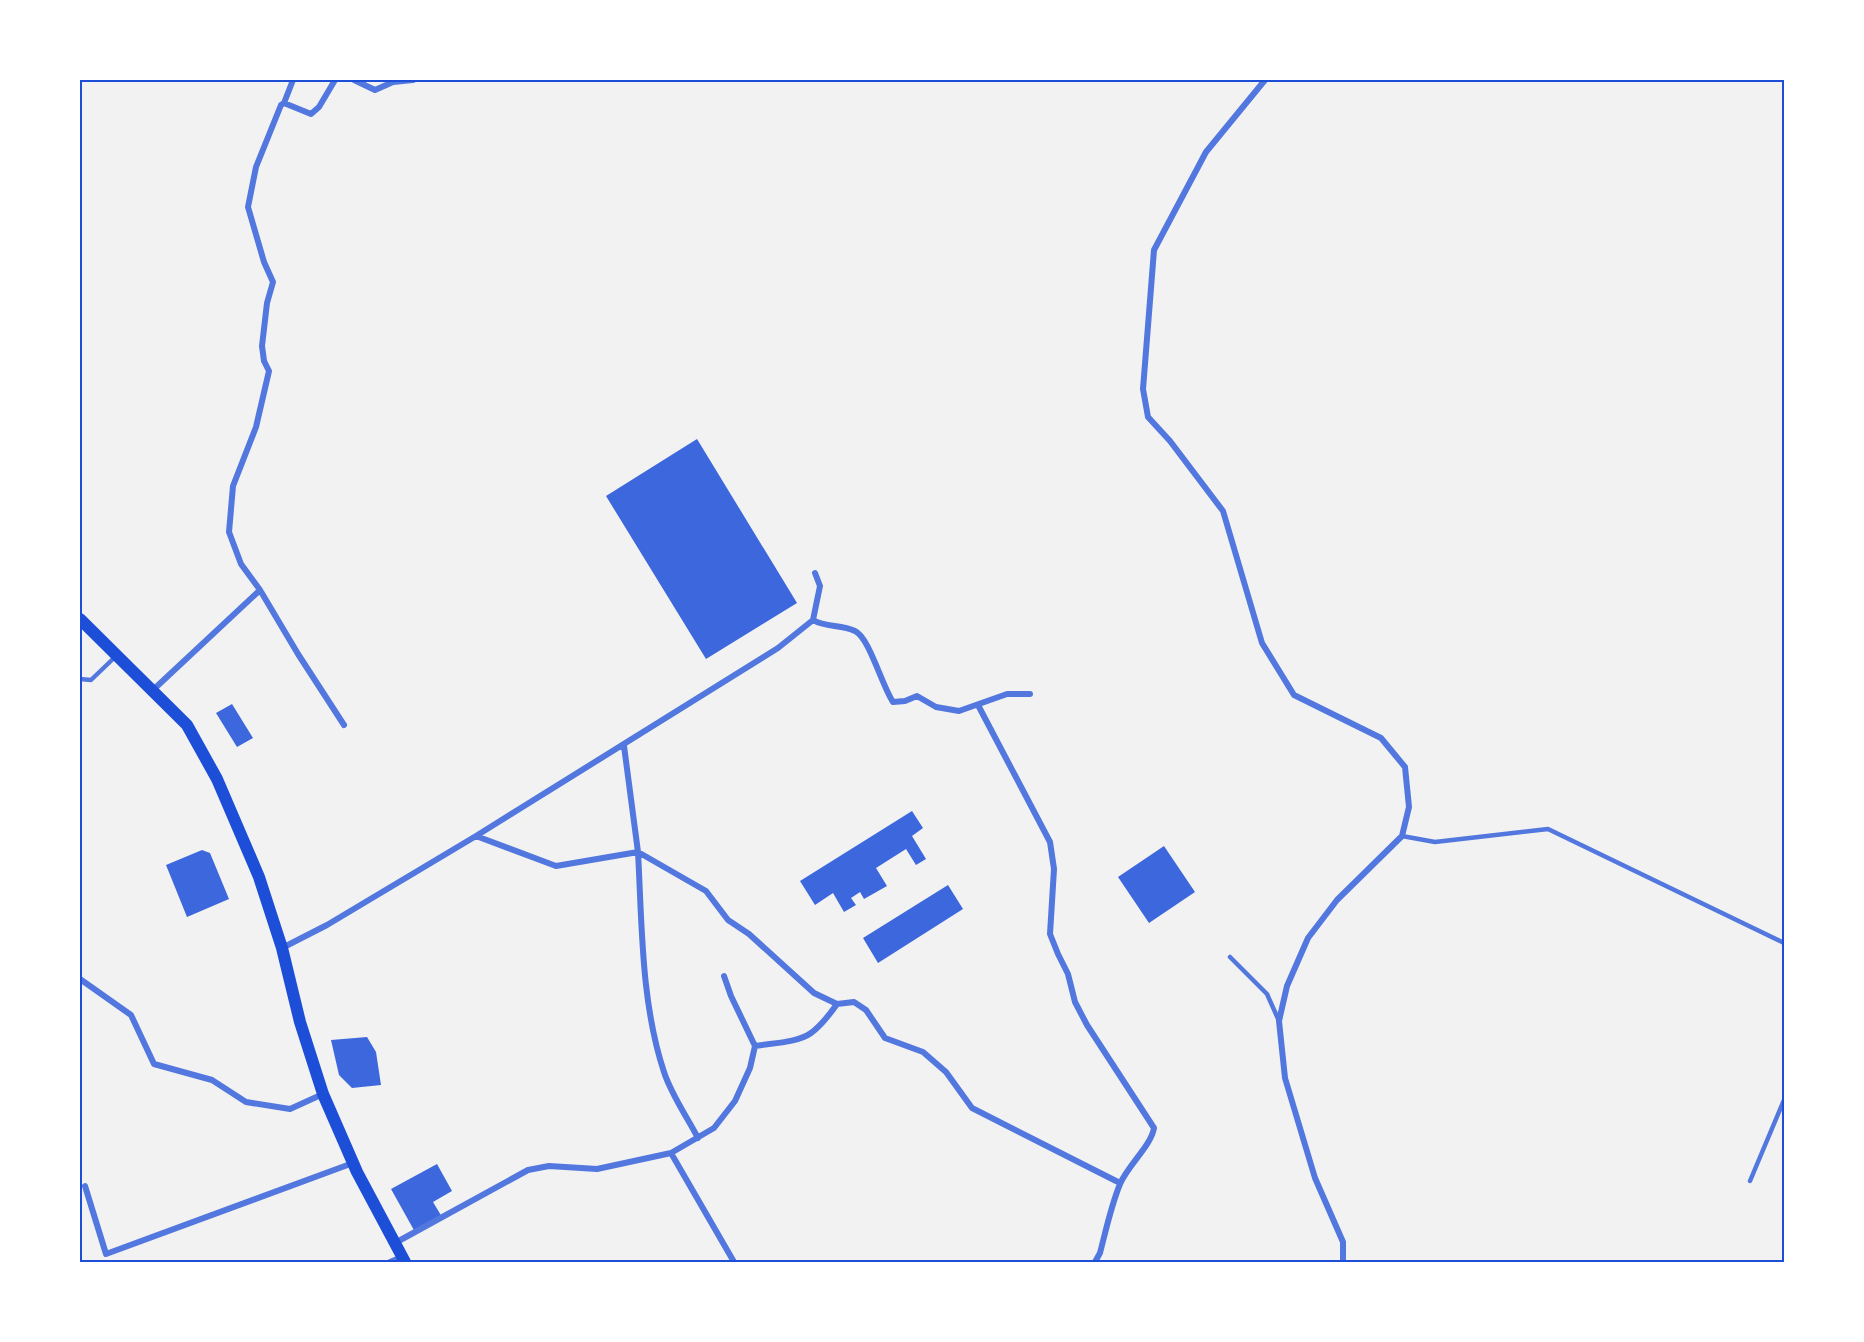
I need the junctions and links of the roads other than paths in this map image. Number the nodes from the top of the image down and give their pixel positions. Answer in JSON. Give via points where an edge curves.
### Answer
{"nodes":[{"id":1,"x":293,"y":80,"type":"edge"},
{"id":2,"x":335,"y":80,"type":"edge"},
{"id":3,"x":354,"y":80,"type":"edge"},
{"id":4,"x":413,"y":80,"type":"edge"},
{"id":5,"x":1265,"y":80,"type":"edge"},
{"id":6,"x":284,"y":103,"type":"junction"},
{"id":7,"x":815,"y":573,"type":"dead end"},
{"id":8,"x":260,"y":590,"type":"junction"},
{"id":9,"x":80,"y":620,"type":"edge"},
{"id":10,"x":813,"y":620,"type":"junction"},
{"id":11,"x":117,"y":655,"type":"junction"},
{"id":12,"x":80,"y":679,"type":"edge"},
{"id":13,"x":153,"y":690,"type":"junction"},
{"id":14,"x":1030,"y":694,"type":"dead end"},
{"id":15,"x":978,"y":705,"type":"junction"},
{"id":16,"x":344,"y":725,"type":"dead end"},
{"id":17,"x":624,"y":746,"type":"junction"},
{"id":18,"x":476,"y":836,"type":"junction"},
{"id":19,"x":1402,"y":837,"type":"junction"},
{"id":20,"x":638,"y":852,"type":"junction"},
{"id":21,"x":1785,"y":943,"type":"edge"},
{"id":22,"x":282,"y":948,"type":"junction"},
{"id":23,"x":1230,"y":957,"type":"dead end"},
{"id":24,"x":724,"y":976,"type":"dead end"},
{"id":25,"x":80,"y":979,"type":"edge"},
{"id":26,"x":837,"y":1004,"type":"junction"},
{"id":27,"x":1279,"y":1021,"type":"junction"},
{"id":28,"x":755,"y":1046,"type":"junction"},
{"id":29,"x":323,"y":1094,"type":"junction"},
{"id":30,"x":1785,"y":1100,"type":"edge"},
{"id":31,"x":698,"y":1138,"type":"junction"},
{"id":32,"x":671,"y":1153,"type":"junction"},
{"id":33,"x":353,"y":1163,"type":"junction"},
{"id":34,"x":1750,"y":1181,"type":"dead end"},
{"id":35,"x":1120,"y":1183,"type":"junction"},
{"id":36,"x":85,"y":1186,"type":"dead end"},
{"id":37,"x":395,"y":1243,"type":"junction"},
{"id":38,"x":404,"y":1259,"type":"edge"},
{"id":39,"x":390,"y":1263,"type":"edge"},
{"id":40,"x":734,"y":1263,"type":"edge"},
{"id":41,"x":1095,"y":1263,"type":"edge"},
{"id":42,"x":1343,"y":1263,"type":"edge"}],
"edges":[{"from":1,"to":6,"type":"street"},
{"from":2,"to":6,"type":"street","via":[[311,114]]},
{"from":3,"to":4,"type":"street","via":[[375,90],[393,82]]},
{"from":5,"to":19,"type":"street","via":[[1206,152],[1154,250],[1143,389],[1149,417],[1223,511],[1262,643],[1294,695],[1381,738],[1405,768],[1409,807]]},
{"from":6,"to":8,"type":"street","via":[[256,167],[248,207],[273,282],[262,346],[269,371],[256,427],[234,486],[229,532],[241,564]]},
{"from":7,"to":10,"type":"street","via":[[820,586]]},
{"from":8,"to":13,"type":"street"},
{"from":8,"to":16,"type":"street"},
{"from":9,"to":11,"type":"main road"},
{"from":10,"to":15,"type":"street","via":[[862,636],[893,702],[917,696],[936,707],[959,711]]},
{"from":10,"to":17,"type":"street","via":[[778,648]]},
{"from":11,"to":12,"type":"lane","via":[[91,680]]},
{"from":11,"to":13,"type":"main road"},
{"from":13,"to":22,"type":"main road","via":[[187,725],[217,779],[258,877]]},
{"from":14,"to":15,"type":"street","via":[[1007,694]]},
{"from":15,"to":35,"type":"street","via":[[1050,842],[1054,869],[1050,934],[1068,974],[1075,1002],[1154,1128],[1153,1137]]},
{"from":17,"to":18,"type":"street"},
{"from":17,"to":20,"type":"street"},
{"from":18,"to":20,"type":"street","via":[[556,866]]},
{"from":18,"to":22,"type":"street"},
{"from":19,"to":21,"type":"lane","via":[[1435,842],[1548,829]]},
{"from":19,"to":27,"type":"street","via":[[1337,900],[1308,938],[1287,986]]},
{"from":20,"to":26,"type":"street","via":[[706,891],[728,920],[814,993]]},
{"from":20,"to":31,"type":"street","via":[[646,988],[660,1058],[664,1074]]},
{"from":22,"to":29,"type":"main road"},
{"from":23,"to":27,"type":"lane","via":[[1267,994]]},
{"from":24,"to":28,"type":"street"},
{"from":25,"to":29,"type":"street","via":[[131,1015],[154,1064],[212,1080],[246,1102],[290,1109]]},
{"from":26,"to":28,"type":"street","via":[[810,1034]]},
{"from":26,"to":35,"type":"street","via":[[854,1002],[866,1010],[885,1038],[923,1052],[946,1072],[972,1108]]},
{"from":27,"to":42,"type":"street","via":[[1285,1078],[1315,1178],[1343,1242]]},
{"from":28,"to":31,"type":"street","via":[[735,1101],[714,1128]]},
{"from":29,"to":33,"type":"main road"},
{"from":30,"to":34,"type":"lane"},
{"from":31,"to":32,"type":"street"},
{"from":32,"to":37,"type":"street","via":[[597,1169],[549,1166],[528,1170]]},
{"from":32,"to":40,"type":"street"},
{"from":33,"to":36,"type":"street","via":[[106,1254]]},
{"from":33,"to":37,"type":"main road"},
{"from":35,"to":41,"type":"street"},
{"from":37,"to":38,"type":"main road"},
{"from":38,"to":39,"type":"street"}]}
